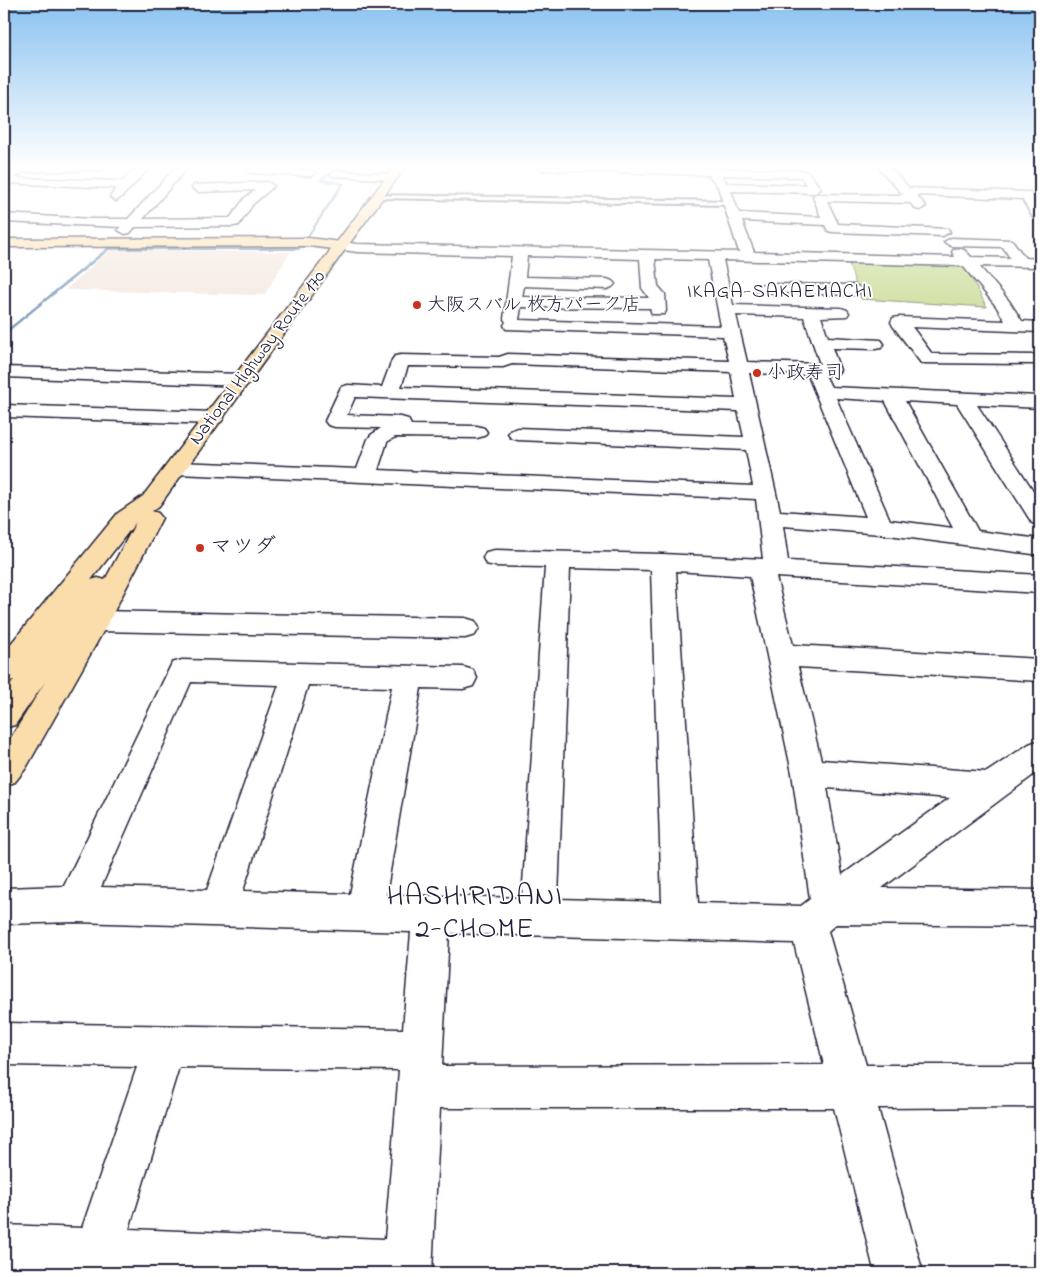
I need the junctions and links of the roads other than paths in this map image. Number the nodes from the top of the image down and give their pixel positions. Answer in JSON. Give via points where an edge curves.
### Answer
{"nodes":[{"id":1,"x":128,"y":227,"type":"edge"},
{"id":2,"x":361,"y":227,"type":"edge"},
{"id":3,"x":739,"y":227,"type":"edge"},
{"id":4,"x":832,"y":227,"type":"edge"},
{"id":5,"x":938,"y":227,"type":"edge"},
{"id":6,"x":947,"y":237,"type":"junction"},
{"id":7,"x":114,"y":242,"type":"junction"},
{"id":8,"x":4,"y":243,"type":"edge"},
{"id":9,"x":349,"y":247,"type":"junction"},
{"id":10,"x":520,"y":251,"type":"junction"},
{"id":11,"x":647,"y":255,"type":"junction"},
{"id":12,"x":715,"y":256,"type":"junction"},
{"id":13,"x":748,"y":257,"type":"junction"},
{"id":14,"x":793,"y":258,"type":"junction"},
{"id":15,"x":1020,"y":262,"type":"junction"},
{"id":16,"x":1040,"y":263,"type":"edge"},
{"id":17,"x":970,"y":267,"type":"junction"},
{"id":18,"x":1040,"y":273,"type":"edge"},
{"id":19,"x":777,"y":278,"type":"dead end"},
{"id":20,"x":841,"y":279,"type":"dead end"},
{"id":21,"x":517,"y":281,"type":"junction"},
{"id":22,"x":607,"y":284,"type":"dead end"},
{"id":23,"x":805,"y":284,"type":"junction"},
{"id":24,"x":764,"y":289,"type":"dead end"},
{"id":25,"x":854,"y":290,"type":"dead end"},
{"id":26,"x":514,"y":302,"type":"junction"},
{"id":27,"x":726,"y":310,"type":"junction"},
{"id":28,"x":812,"y":312,"type":"junction"},
{"id":29,"x":841,"y":313,"type":"dead end"},
{"id":30,"x":512,"y":325,"type":"junction"},
{"id":31,"x":1008,"y":325,"type":"junction"},
{"id":32,"x":1040,"y":327,"type":"edge"},
{"id":33,"x":731,"y":331,"type":"junction"},
{"id":34,"x":431,"y":342,"type":"dead end"},
{"id":35,"x":821,"y":342,"type":"junction"},
{"id":36,"x":875,"y":344,"type":"dead end"},
{"id":37,"x":506,"y":349,"type":"junction"},
{"id":38,"x":424,"y":361,"type":"junction"},
{"id":39,"x":1038,"y":362,"type":"edge"},
{"id":40,"x":739,"y":367,"type":"junction"},
{"id":41,"x":814,"y":370,"type":"junction"},
{"id":42,"x":4,"y":372,"type":"edge"},
{"id":43,"x":242,"y":380,"type":"junction"},
{"id":44,"x":390,"y":392,"type":"junction"},
{"id":45,"x":825,"y":392,"type":"junction"},
{"id":46,"x":892,"y":395,"type":"junction"},
{"id":47,"x":555,"y":398,"type":"junction"},
{"id":48,"x":964,"y":398,"type":"junction"},
{"id":49,"x":1040,"y":402,"type":"edge"},
{"id":50,"x":747,"y":405,"type":"junction"},
{"id":51,"x":4,"y":411,"type":"edge"},
{"id":52,"x":214,"y":418,"type":"junction"},
{"id":53,"x":399,"y":431,"type":"junction"},
{"id":54,"x":476,"y":432,"type":"dead end"},
{"id":55,"x":518,"y":434,"type":"dead end"},
{"id":56,"x":552,"y":436,"type":"junction"},
{"id":57,"x":756,"y":444,"type":"junction"},
{"id":58,"x":177,"y":468,"type":"junction"},
{"id":59,"x":365,"y":476,"type":"junction"},
{"id":60,"x":766,"y":493,"type":"junction"},
{"id":61,"x":151,"y":509,"type":"junction"},
{"id":62,"x":770,"y":518,"type":"junction"},
{"id":63,"x":1040,"y":518,"type":"edge"},
{"id":64,"x":881,"y":526,"type":"junction"},
{"id":65,"x":970,"y":538,"type":"junction"},
{"id":66,"x":1040,"y":546,"type":"edge"},
{"id":67,"x":495,"y":558,"type":"dead end"},
{"id":68,"x":558,"y":560,"type":"junction"},
{"id":69,"x":663,"y":562,"type":"junction"},
{"id":70,"x":769,"y":568,"type":"junction"},
{"id":71,"x":1040,"y":584,"type":"edge"},
{"id":72,"x":96,"y":621,"type":"junction"},
{"id":73,"x":465,"y":628,"type":"dead end"},
{"id":74,"x":63,"y":636,"type":"junction"},
{"id":75,"x":782,"y":655,"type":"junction"},
{"id":76,"x":1040,"y":670,"type":"edge"},
{"id":77,"x":4,"y":672,"type":"edge"},
{"id":78,"x":297,"y":674,"type":"junction"},
{"id":79,"x":408,"y":677,"type":"junction"},
{"id":80,"x":463,"y":678,"type":"dead end"},
{"id":81,"x":4,"y":698,"type":"edge"},
{"id":82,"x":4,"y":716,"type":"edge"},
{"id":83,"x":1040,"y":753,"type":"edge"},
{"id":84,"x":4,"y":772,"type":"edge"},
{"id":85,"x":808,"y":773,"type":"junction"},
{"id":86,"x":993,"y":787,"type":"junction"},
{"id":87,"x":75,"y":904,"type":"junction"},
{"id":88,"x":4,"y":906,"type":"edge"},
{"id":89,"x":219,"y":908,"type":"junction"},
{"id":90,"x":1040,"y":908,"type":"edge"},
{"id":91,"x":365,"y":912,"type":"junction"},
{"id":92,"x":431,"y":914,"type":"junction"},
{"id":93,"x":818,"y":916,"type":"junction"},
{"id":94,"x":539,"y":917,"type":"junction"},
{"id":95,"x":681,"y":921,"type":"junction"},
{"id":96,"x":4,"y":1044,"type":"edge"},
{"id":97,"x":165,"y":1047,"type":"junction"},
{"id":98,"x":421,"y":1068,"type":"junction"},
{"id":99,"x":850,"y":1086,"type":"junction"},
{"id":100,"x":1040,"y":1086,"type":"edge"},
{"id":101,"x":4,"y":1249,"type":"edge"},
{"id":102,"x":94,"y":1263,"type":"edge"},
{"id":103,"x":408,"y":1269,"type":"edge"},
{"id":104,"x":897,"y":1273,"type":"edge"}],
"edges":[{"from":1,"to":7,"type":"street"},
{"from":2,"to":9,"type":"main road","name":"National Highway Route 170"},
{"from":3,"to":13,"type":"street"},
{"from":4,"to":6,"type":"street"},
{"from":5,"to":6,"type":"street"},
{"from":6,"to":15,"type":"street","via":[[1007,242]]},
{"from":6,"to":17,"type":"street"},
{"from":7,"to":8,"type":"main road"},
{"from":7,"to":9,"type":"main road","via":[[308,242]]},
{"from":9,"to":10,"type":"street"},
{"from":9,"to":43,"type":"main road","name":"National Highway Route 170"},
{"from":10,"to":11,"type":"street"},
{"from":10,"to":21,"type":"street"},
{"from":11,"to":12,"type":"street"},
{"from":11,"to":26,"type":"street","via":[[650,288],[657,294],[658,307]]},
{"from":12,"to":13,"type":"street"},
{"from":12,"to":27,"type":"street"},
{"from":13,"to":14,"type":"street"},
{"from":14,"to":17,"type":"street"},
{"from":14,"to":23,"type":"street"},
{"from":15,"to":16,"type":"street"},
{"from":15,"to":17,"type":"street"},
{"from":17,"to":18,"type":"street"},
{"from":17,"to":31,"type":"street","via":[[1003,304]]},
{"from":19,"to":23,"type":"street"},
{"from":20,"to":23,"type":"street"},
{"from":21,"to":22,"type":"street"},
{"from":21,"to":26,"type":"street"},
{"from":23,"to":24,"type":"street"},
{"from":23,"to":25,"type":"street"},
{"from":26,"to":30,"type":"street"},
{"from":27,"to":28,"type":"street"},
{"from":27,"to":33,"type":"street"},
{"from":28,"to":29,"type":"street"},
{"from":28,"to":35,"type":"street"},
{"from":30,"to":33,"type":"street"},
{"from":30,"to":37,"type":"street"},
{"from":31,"to":32,"type":"street"},
{"from":31,"to":39,"type":"street"},
{"from":31,"to":39,"type":"street","via":[[899,322],[927,359]]},
{"from":33,"to":40,"type":"street"},
{"from":34,"to":38,"type":"street"},
{"from":35,"to":36,"type":"street"},
{"from":35,"to":41,"type":"street","via":[[831,370]]},
{"from":37,"to":38,"type":"street","via":[[504,362]]},
{"from":37,"to":40,"type":"street"},
{"from":38,"to":44,"type":"street","via":[[401,360]]},
{"from":40,"to":41,"type":"street"},
{"from":40,"to":50,"type":"street"},
{"from":41,"to":45,"type":"street"},
{"from":42,"to":43,"type":"street"},
{"from":43,"to":52,"type":"main road","name":"National Highway Route 170"},
{"from":44,"to":47,"type":"street"},
{"from":44,"to":53,"type":"street","via":[[348,391],[335,421],[401,423]]},
{"from":45,"to":46,"type":"street"},
{"from":45,"to":64,"type":"street"},
{"from":46,"to":48,"type":"street"},
{"from":46,"to":65,"type":"street"},
{"from":47,"to":50,"type":"street"},
{"from":47,"to":56,"type":"street"},
{"from":48,"to":49,"type":"street"},
{"from":48,"to":63,"type":"street"},
{"from":50,"to":57,"type":"street"},
{"from":51,"to":52,"type":"street"},
{"from":52,"to":58,"type":"main road","name":"National Highway Route 170"},
{"from":53,"to":54,"type":"street"},
{"from":53,"to":59,"type":"street","via":[[391,431],[378,439]]},
{"from":55,"to":56,"type":"street"},
{"from":56,"to":57,"type":"street"},
{"from":57,"to":60,"type":"street"},
{"from":58,"to":59,"type":"street"},
{"from":58,"to":61,"type":"main road","name":"National Highway Route 170"},
{"from":59,"to":60,"type":"street"},
{"from":60,"to":62,"type":"street"},
{"from":61,"to":72,"type":"main road"},
{"from":61,"to":74,"type":"main road","name":"National Highway Route 170"},
{"from":61,"to":77,"type":"main road","name":"National Highway Route 170","via":[[126,518]]},
{"from":62,"to":64,"type":"street"},
{"from":62,"to":70,"type":"street"},
{"from":64,"to":65,"type":"street"},
{"from":65,"to":66,"type":"street"},
{"from":67,"to":68,"type":"street"},
{"from":68,"to":69,"type":"street"},
{"from":68,"to":94,"type":"street"},
{"from":69,"to":70,"type":"street"},
{"from":69,"to":95,"type":"street"},
{"from":70,"to":71,"type":"street"},
{"from":70,"to":75,"type":"street"},
{"from":72,"to":73,"type":"street"},
{"from":72,"to":84,"type":"main road"},
{"from":74,"to":81,"type":"main road","via":[[42,652]]},
{"from":74,"to":82,"type":"main road","name":"National Highway Route 170"},
{"from":75,"to":76,"type":"street"},
{"from":75,"to":85,"type":"street"},
{"from":78,"to":79,"type":"street"},
{"from":78,"to":87,"type":"street","via":[[182,671]]},
{"from":78,"to":89,"type":"street"},
{"from":79,"to":80,"type":"street"},
{"from":79,"to":91,"type":"street"},
{"from":83,"to":86,"type":"street"},
{"from":85,"to":86,"type":"street"},
{"from":85,"to":93,"type":"street"},
{"from":86,"to":93,"type":"street"},
{"from":87,"to":88,"type":"street"},
{"from":87,"to":89,"type":"street"},
{"from":89,"to":91,"type":"street"},
{"from":90,"to":93,"type":"street"},
{"from":91,"to":92,"type":"street"},
{"from":92,"to":94,"type":"street"},
{"from":92,"to":98,"type":"street"},
{"from":93,"to":95,"type":"street"},
{"from":93,"to":99,"type":"street"},
{"from":94,"to":95,"type":"street"},
{"from":96,"to":97,"type":"street"},
{"from":97,"to":98,"type":"street"},
{"from":97,"to":102,"type":"street"},
{"from":98,"to":99,"type":"street"},
{"from":98,"to":103,"type":"street"},
{"from":99,"to":100,"type":"street"},
{"from":99,"to":104,"type":"street"},
{"from":101,"to":102,"type":"street"},
{"from":102,"to":103,"type":"street"}]}
